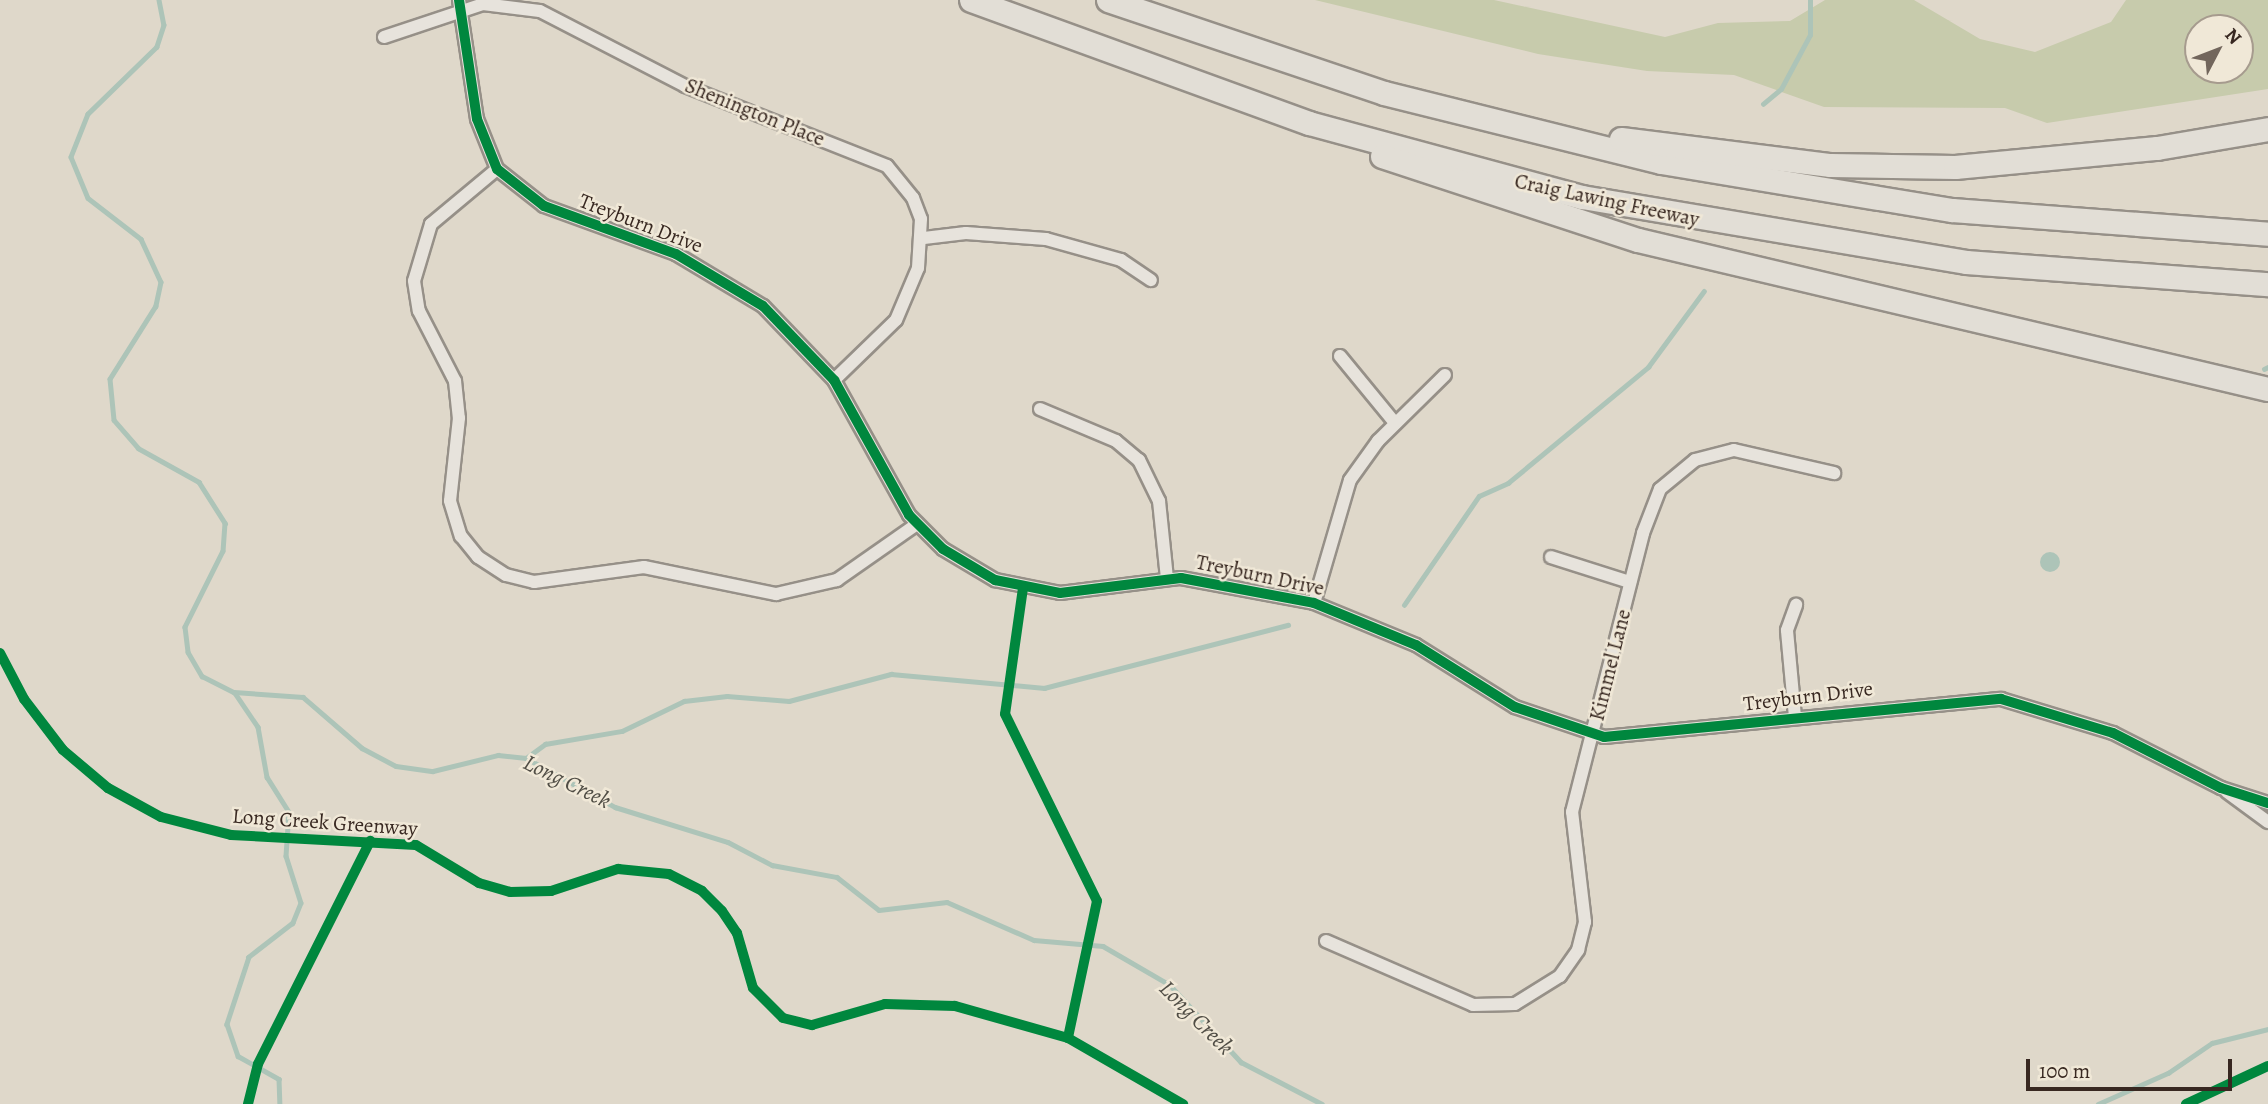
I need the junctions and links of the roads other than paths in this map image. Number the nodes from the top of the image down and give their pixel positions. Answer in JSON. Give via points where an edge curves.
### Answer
{"nodes":[{"id":1,"x":971,"y":0,"type":"edge"},
{"id":2,"x":1108,"y":0,"type":"edge"},
{"id":3,"x":461,"y":4,"type":"edge"},
{"id":4,"x":384,"y":37,"type":"dead end"},
{"id":5,"x":1490,"y":122,"type":"junction"},
{"id":6,"x":1308,"y":124,"type":"junction"},
{"id":7,"x":2268,"y":129,"type":"edge"},
{"id":8,"x":497,"y":170,"type":"junction"},
{"id":9,"x":2268,"y":234,"type":"edge"},
{"id":10,"x":924,"y":238,"type":"junction"},
{"id":11,"x":1151,"y":280,"type":"dead end"},
{"id":12,"x":2268,"y":284,"type":"edge"},
{"id":13,"x":1340,"y":356,"type":"dead end"},
{"id":14,"x":1445,"y":375,"type":"dead end"},
{"id":15,"x":834,"y":380,"type":"junction"},
{"id":16,"x":2268,"y":389,"type":"edge"},
{"id":17,"x":1040,"y":409,"type":"dead end"},
{"id":18,"x":1395,"y":424,"type":"junction"},
{"id":19,"x":1833,"y":473,"type":"dead end"},
{"id":20,"x":917,"y":524,"type":"junction"},
{"id":21,"x":1551,"y":557,"type":"dead end"},
{"id":22,"x":1167,"y":578,"type":"junction"},
{"id":23,"x":1630,"y":582,"type":"junction"},
{"id":24,"x":1314,"y":603,"type":"junction"},
{"id":25,"x":1796,"y":605,"type":"dead end"},
{"id":26,"x":1795,"y":717,"type":"junction"},
{"id":27,"x":1593,"y":735,"type":"junction"},
{"id":28,"x":2221,"y":788,"type":"junction"},
{"id":29,"x":2268,"y":803,"type":"edge"},
{"id":30,"x":2268,"y":822,"type":"edge"},
{"id":31,"x":1326,"y":941,"type":"dead end"}],
"edges":[{"from":1,"to":6,"type":"highway","name":"Craig Lawing Freeway"},
{"from":2,"to":5,"type":"highway","via":[[1299,68]]},
{"from":3,"to":4,"type":"street","name":"Shenington Place"},
{"from":3,"to":8,"type":"street","via":[[477,119]]},
{"from":3,"to":10,"type":"street","name":"Shenington Place","via":[[509,4],[540,11],[685,86],[868,154],[902,181]]},
{"from":5,"to":7,"type":"highway","via":[[1745,157],[1905,167],[2084,157]]},
{"from":5,"to":9,"type":"highway","via":[[1661,162],[1861,197],[2038,219]]},
{"from":6,"to":12,"type":"highway","name":"Craig Lawing Freeway","via":[[1582,197],[1824,243],[1993,265]]},
{"from":6,"to":16,"type":"highway","via":[[1413,170],[1638,240]]},
{"from":8,"to":15,"type":"street","name":"Treyburn Drive","via":[[544,206],[676,254],[735,285],[784,324]]},
{"from":8,"to":20,"type":"street","via":[[431,224],[414,281],[419,312],[455,381],[459,418],[450,501],[461,536],[478,556],[506,575],[534,582],[644,567],[776,594],[837,580]]},
{"from":10,"to":11,"type":"street","via":[[966,233],[1046,239],[1121,260]]},
{"from":10,"to":15,"type":"street","via":[[896,320]]},
{"from":13,"to":18,"type":"street"},
{"from":14,"to":18,"type":"street"},
{"from":15,"to":20,"type":"street","name":"Treyburn Drive"},
{"from":17,"to":22,"type":"street","via":[[1116,441],[1139,460],[1159,501]]},
{"from":18,"to":24,"type":"street","via":[[1343,494]]},
{"from":19,"to":23,"type":"street","name":"Kimmel Lane","via":[[1747,451],[1695,460],[1657,496]]},
{"from":20,"to":22,"type":"street","name":"Treyburn Drive","via":[[957,560],[1018,588],[1081,592]]},
{"from":21,"to":23,"type":"street"},
{"from":22,"to":24,"type":"street","name":"Treyburn Drive"},
{"from":23,"to":27,"type":"street","name":"Kimmel Lane"},
{"from":24,"to":27,"type":"street","name":"Treyburn Drive","via":[[1416,645],[1515,707]]},
{"from":25,"to":26,"type":"street","via":[[1787,630]]},
{"from":26,"to":27,"type":"street","name":"Treyburn Drive","via":[[1626,738]]},
{"from":26,"to":28,"type":"street","name":"Treyburn Drive","via":[[2001,699],[2113,733]]},
{"from":27,"to":31,"type":"street","name":"Kimmel Lane","via":[[1570,827],[1585,922],[1573,960],[1547,987],[1515,1004],[1473,1005]]},
{"from":28,"to":29,"type":"street","name":"Treyburn Drive"},
{"from":28,"to":30,"type":"street","name":"Treyburn Drive"}]}
